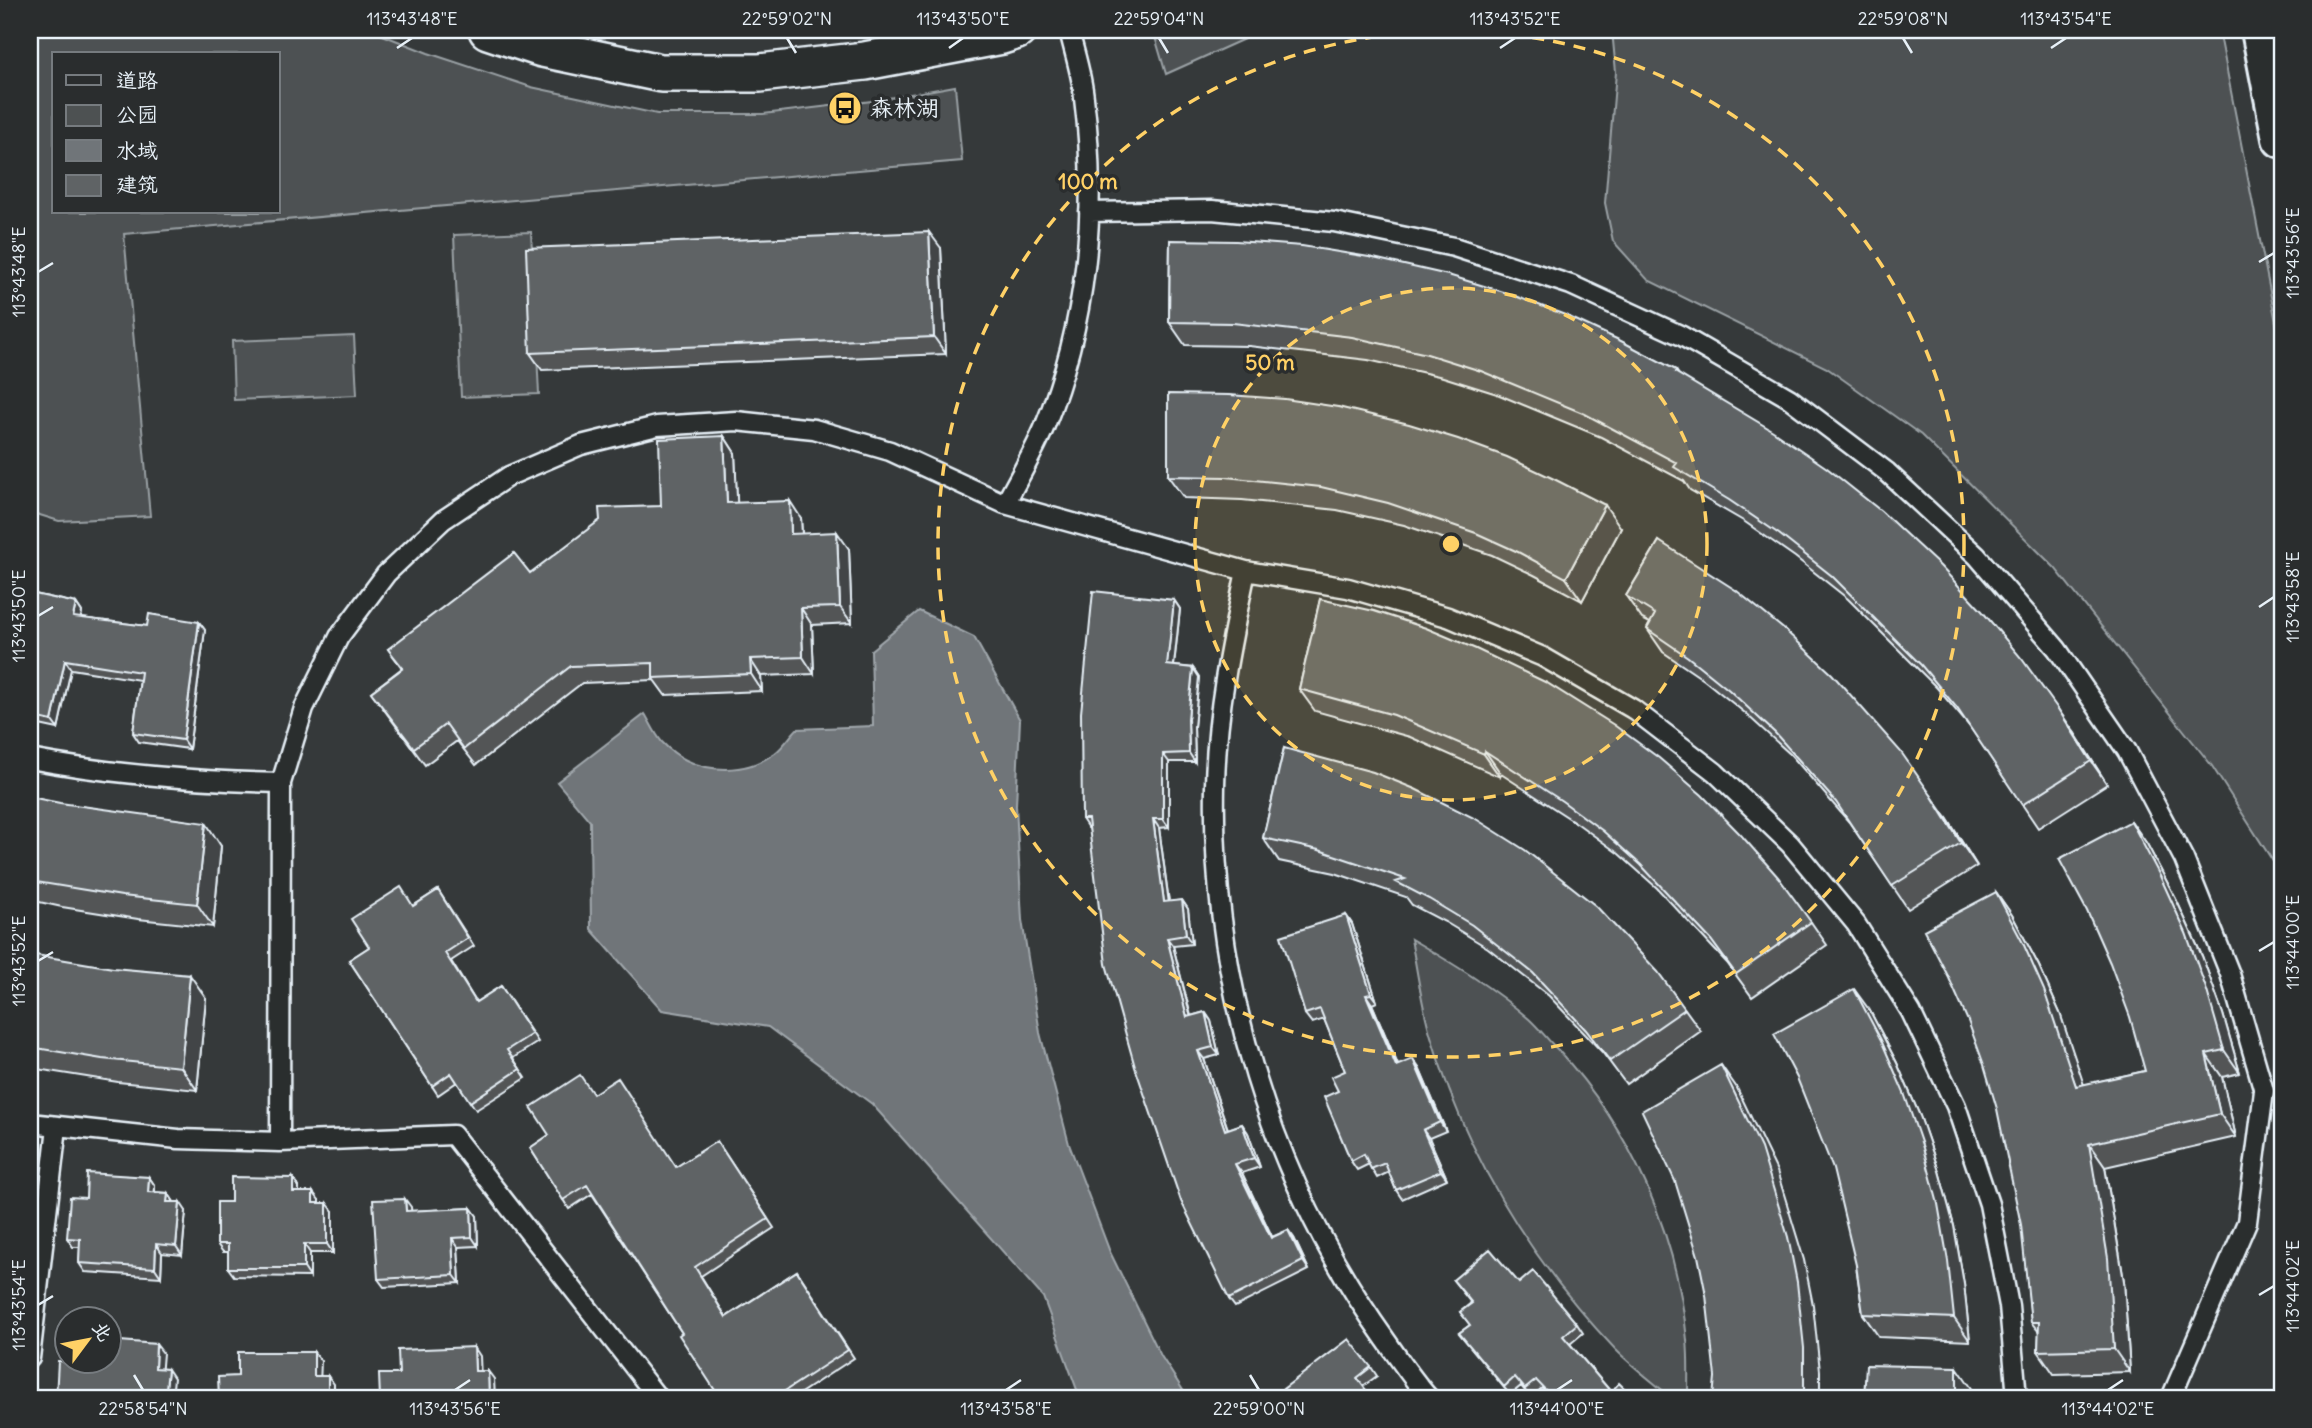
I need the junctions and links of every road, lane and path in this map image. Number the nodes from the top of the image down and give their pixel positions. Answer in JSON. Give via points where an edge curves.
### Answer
{"nodes":[{"id":1,"x":488,"y":30,"type":"edge"},
{"id":2,"x":1017,"y":30,"type":"edge"},
{"id":3,"x":1069,"y":30,"type":"edge"},
{"id":4,"x":2261,"y":30,"type":"edge"},
{"id":5,"x":2282,"y":138,"type":"edge"},
{"id":6,"x":1089,"y":212,"type":"junction"},
{"id":7,"x":1005,"y":504,"type":"junction"},
{"id":8,"x":1246,"y":571,"type":"junction"},
{"id":9,"x":30,"y":759,"type":"edge"},
{"id":10,"x":281,"y":783,"type":"junction"},
{"id":11,"x":30,"y":1124,"type":"edge"},
{"id":12,"x":57,"y":1127,"type":"junction"},
{"id":13,"x":280,"y":1142,"type":"junction"},
{"id":14,"x":30,"y":1358,"type":"edge"},
{"id":15,"x":658,"y":1398,"type":"edge"},
{"id":16,"x":1429,"y":1398,"type":"edge"},
{"id":17,"x":2017,"y":1398,"type":"edge"},
{"id":18,"x":2171,"y":1398,"type":"edge"}],
"edges":[{"from":1,"to":2,"type":"street","via":[[542,48],[661,73],[760,73],[865,61]]},
{"from":3,"to":6,"type":"lane","via":[[1084,95]]},
{"from":4,"to":5,"type":"main road"},
{"from":6,"to":7,"type":"lane","via":[[1087,265],[1071,348],[1044,429]]},
{"from":6,"to":18,"type":"lane","via":[[1212,210],[1334,222],[1454,247],[1571,285],[1682,336],[1788,398],[1887,472],[1977,556],[2057,649],[2127,751],[2184,859],[2215,935],[2264,1091],[2247,1222]]},
{"from":7,"to":8,"type":"lane"},
{"from":7,"to":10,"type":"lane","via":[[890,451],[814,429],[736,421],[657,426],[581,445],[509,476],[443,520],[386,574],[339,637],[304,708]]},
{"from":8,"to":16,"type":"lane","via":[[1224,678],[1215,785],[1218,894],[1235,1001],[1264,1105],[1305,1206],[1357,1301]]},
{"from":8,"to":17,"type":"lane","via":[[1348,588],[1435,613],[1543,657],[1643,717],[1715,772],[1790,844],[1856,924],[1911,1012],[1956,1106],[1989,1204],[2009,1306]]},
{"from":9,"to":10,"type":"lane","via":[[199,781]]},
{"from":10,"to":13,"type":"lane"},
{"from":11,"to":12,"type":"lane"},
{"from":12,"to":13,"type":"lane","via":[[178,1139]]},
{"from":12,"to":14,"type":"lane"},
{"from":13,"to":15,"type":"lane","via":[[453,1135]]}]}
